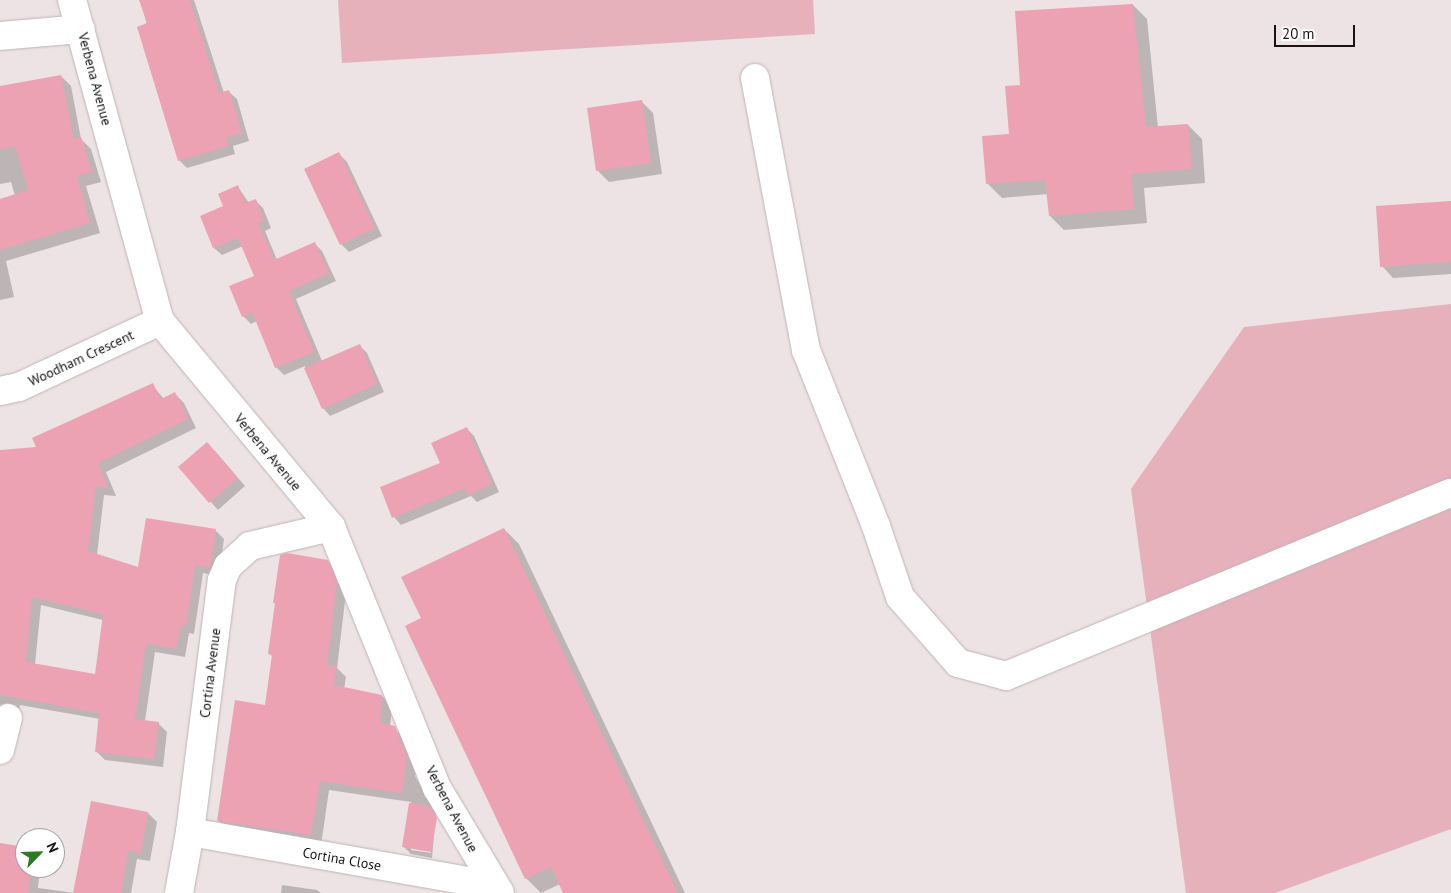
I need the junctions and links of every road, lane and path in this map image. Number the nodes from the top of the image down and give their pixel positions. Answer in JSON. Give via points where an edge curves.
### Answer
{"nodes":[{"id":1,"x":72,"y":0,"type":"edge"},
{"id":2,"x":81,"y":29,"type":"junction"},
{"id":3,"x":0,"y":36,"type":"edge"},
{"id":4,"x":755,"y":78,"type":"dead end"},
{"id":5,"x":160,"y":321,"type":"junction"},
{"id":6,"x":0,"y":391,"type":"edge"},
{"id":7,"x":1451,"y":493,"type":"edge"},
{"id":8,"x":331,"y":527,"type":"junction"},
{"id":9,"x":8,"y":718,"type":"dead end"},
{"id":10,"x":0,"y":750,"type":"edge"},
{"id":11,"x":190,"y":832,"type":"junction"},
{"id":12,"x":497,"y":889,"type":"edge"},
{"id":13,"x":179,"y":893,"type":"edge"}],
"edges":[{"from":1,"to":2,"type":"street","name":"Verbena Avenue"},
{"from":2,"to":3,"type":"street"},
{"from":2,"to":5,"type":"street","name":"Verbena Avenue"},
{"from":4,"to":7,"type":"street","via":[[806,350],[876,526],[900,597],[958,663],[1006,676]]},
{"from":5,"to":6,"type":"street","name":"Woodham Crescent","via":[[19,387]]},
{"from":5,"to":8,"type":"street","name":"Verbena Avenue"},
{"from":8,"to":11,"type":"street","name":"Cortina Avenue","via":[[250,546],[228,566],[222,580]]},
{"from":8,"to":12,"type":"street","name":"Verbena Avenue","via":[[437,788]]},
{"from":9,"to":10,"type":"street"},
{"from":11,"to":12,"type":"street","name":"Cortina Close"},
{"from":11,"to":13,"type":"street","name":"Cortina Avenue"}]}
